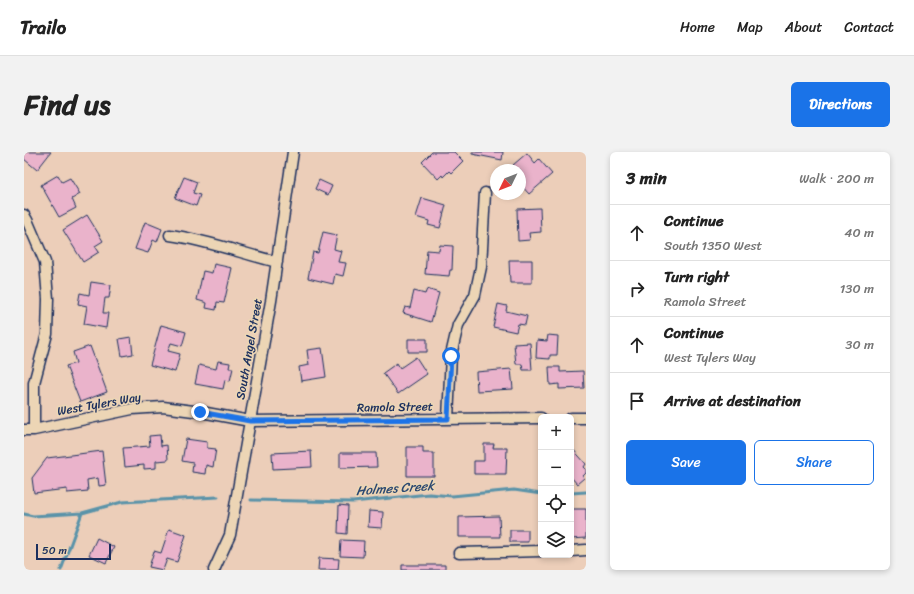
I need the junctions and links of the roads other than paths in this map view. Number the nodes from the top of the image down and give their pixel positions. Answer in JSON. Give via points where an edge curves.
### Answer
{"nodes":[{"id":1,"x":293,"y":152,"type":"edge"},
{"id":2,"x":484,"y":193,"type":"dead end"},
{"id":3,"x":24,"y":215,"type":"edge"},
{"id":4,"x":170,"y":235,"type":"dead end"},
{"id":5,"x":277,"y":262,"type":"junction"},
{"id":6,"x":538,"y":418,"type":"edge"},
{"id":7,"x":574,"y":418,"type":"edge"},
{"id":8,"x":586,"y":418,"type":"edge"},
{"id":9,"x":448,"y":419,"type":"junction"},
{"id":10,"x":250,"y":421,"type":"junction"},
{"id":11,"x":29,"y":430,"type":"edge"},
{"id":12,"x":586,"y":550,"type":"edge"},
{"id":13,"x":538,"y":551,"type":"edge"},
{"id":14,"x":574,"y":551,"type":"edge"},
{"id":15,"x":459,"y":553,"type":"dead end"},
{"id":16,"x":214,"y":570,"type":"edge"}],
"edges":[{"from":1,"to":5,"type":"street","name":"South Angel Street"},
{"from":2,"to":9,"type":"street","via":[[481,267],[475,295],[458,325],[451,356]]},
{"from":3,"to":11,"type":"street","via":[[45,262],[48,299],[47,334],[34,383]]},
{"from":4,"to":5,"type":"street","via":[[192,238]]},
{"from":5,"to":10,"type":"street","name":"South Angel Street"},
{"from":6,"to":9,"type":"street","name":"Ramola Street"},
{"from":7,"to":8,"type":"street"},
{"from":9,"to":10,"type":"street","name":"Ramola Street"},
{"from":10,"to":11,"type":"street","name":"West Tylers Way","via":[[163,407],[132,409]]},
{"from":10,"to":16,"type":"street","name":"South Angel Street","via":[[230,535]]},
{"from":12,"to":14,"type":"street"},
{"from":13,"to":15,"type":"street"}]}
